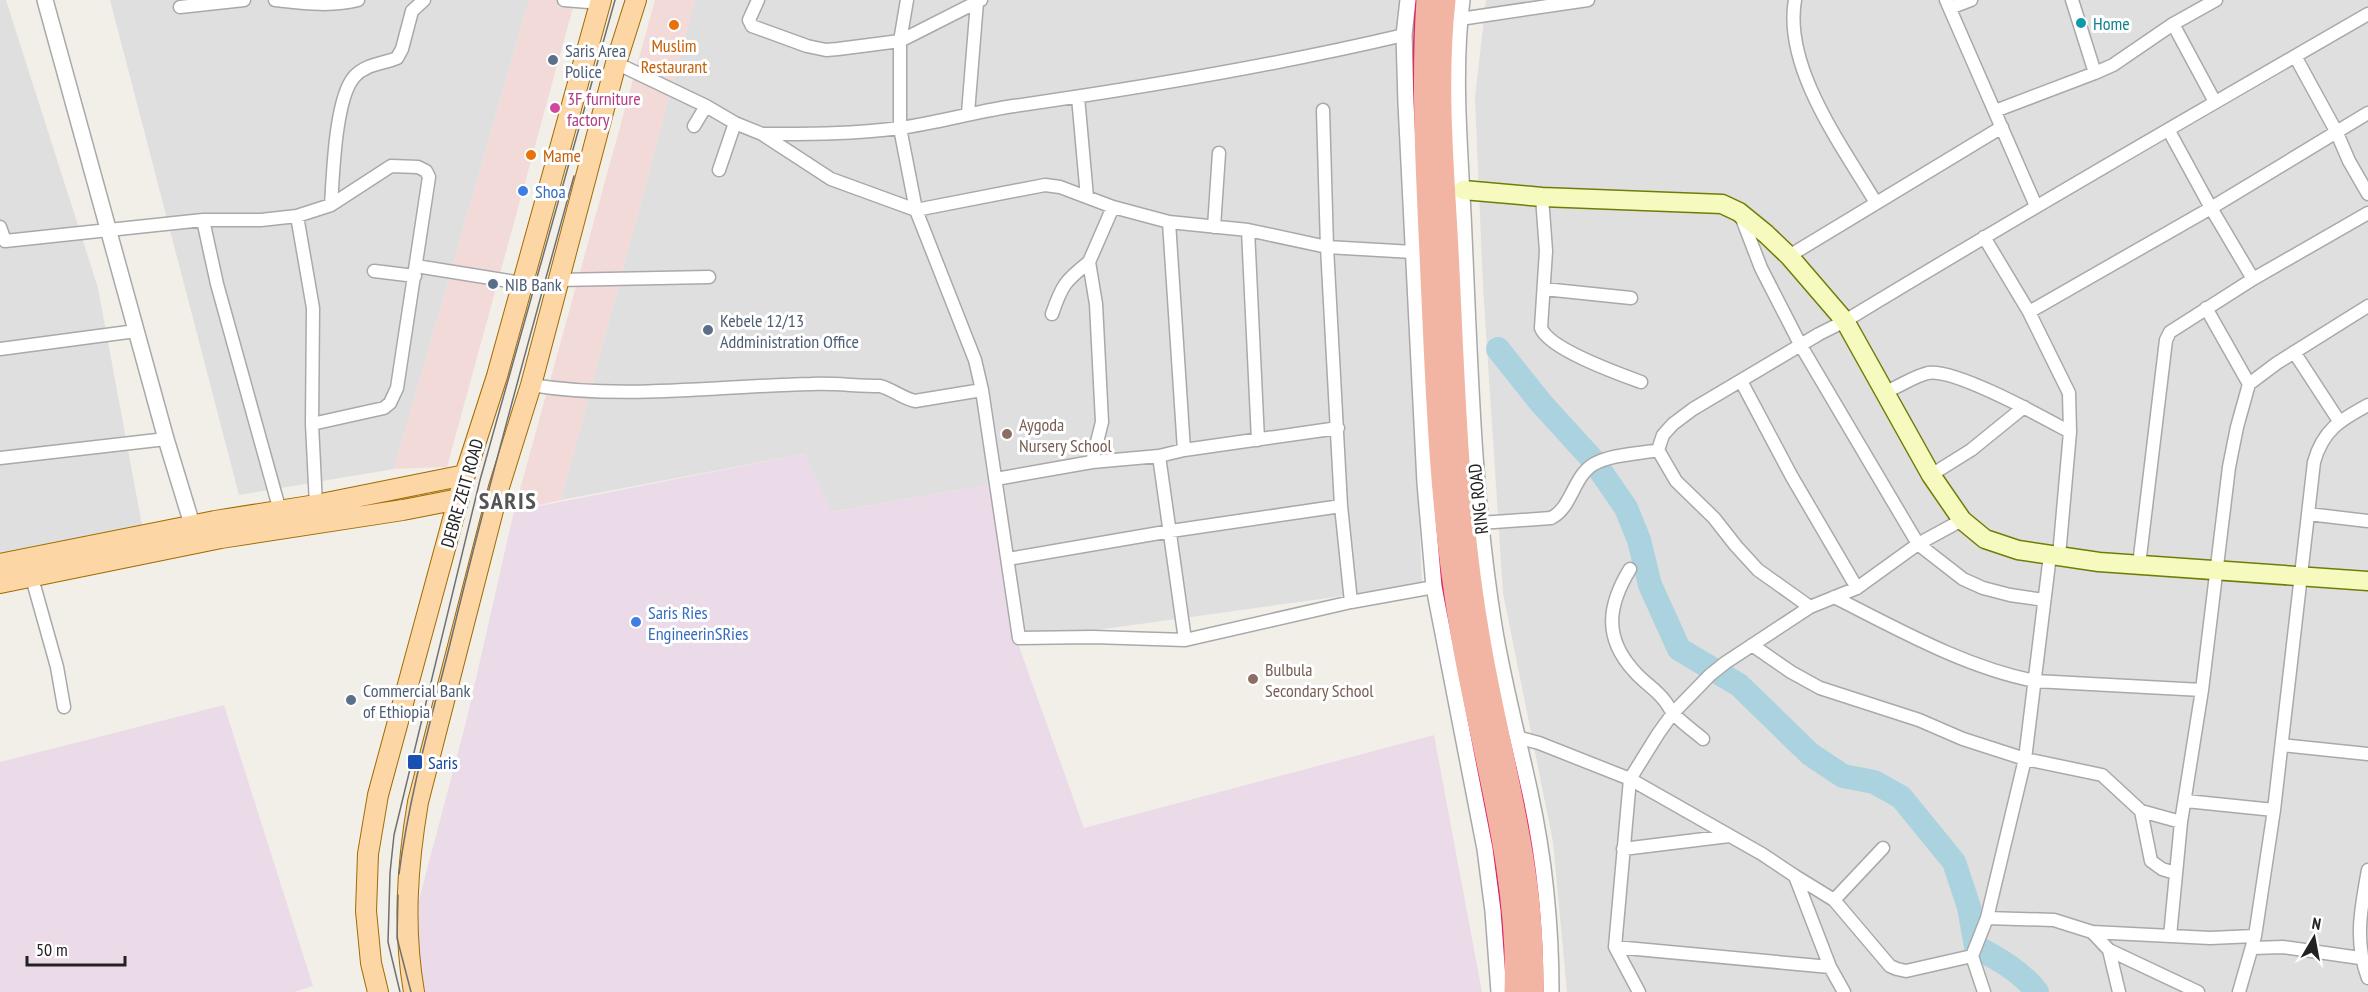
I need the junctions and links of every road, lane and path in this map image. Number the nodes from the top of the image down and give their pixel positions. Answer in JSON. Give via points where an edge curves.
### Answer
{"nodes":[{"id":1,"x":45,"y":0,"type":"edge"},
{"id":2,"x":244,"y":0,"type":"edge"},
{"id":3,"x":275,"y":0,"type":"edge"},
{"id":4,"x":358,"y":0,"type":"edge"},
{"id":5,"x":424,"y":0,"type":"edge"},
{"id":6,"x":564,"y":0,"type":"edge"},
{"id":7,"x":636,"y":0,"type":"edge"},
{"id":8,"x":758,"y":0,"type":"edge"},
{"id":9,"x":907,"y":0,"type":"edge"},
{"id":10,"x":1408,"y":0,"type":"edge"},
{"id":11,"x":1427,"y":0,"type":"edge"},
{"id":12,"x":1445,"y":0,"type":"edge"},
{"id":13,"x":1462,"y":0,"type":"edge"},
{"id":14,"x":1588,"y":0,"type":"edge"},
{"id":15,"x":1795,"y":0,"type":"edge"},
{"id":16,"x":1971,"y":0,"type":"edge"},
{"id":17,"x":2072,"y":0,"type":"edge"},
{"id":18,"x":2217,"y":0,"type":"edge"},
{"id":19,"x":601,"y":1,"type":"edge"},
{"id":20,"x":979,"y":1,"type":"edge"},
{"id":21,"x":1948,"y":4,"type":"edge"},
{"id":22,"x":180,"y":7,"type":"dead end"},
{"id":23,"x":2368,"y":14,"type":"edge"},
{"id":24,"x":1460,"y":19,"type":"junction"},
{"id":25,"x":2173,"y":24,"type":"junction"},
{"id":26,"x":1404,"y":35,"type":"junction"},
{"id":27,"x":900,"y":40,"type":"junction"},
{"id":28,"x":2295,"y":56,"type":"junction"},
{"id":29,"x":616,"y":63,"type":"junction"},
{"id":30,"x":2095,"y":73,"type":"junction"},
{"id":31,"x":1078,"y":97,"type":"junction"},
{"id":32,"x":2215,"y":102,"type":"junction"},
{"id":33,"x":706,"y":106,"type":"junction"},
{"id":34,"x":1323,"y":110,"type":"dead end"},
{"id":35,"x":1995,"y":111,"type":"junction"},
{"id":36,"x":968,"y":113,"type":"junction"},
{"id":37,"x":2368,"y":113,"type":"edge"},
{"id":38,"x":735,"y":123,"type":"junction"},
{"id":39,"x":694,"y":126,"type":"dead end"},
{"id":40,"x":2002,"y":127,"type":"junction"},
{"id":41,"x":900,"y":128,"type":"junction"},
{"id":42,"x":2169,"y":131,"type":"junction"},
{"id":43,"x":2336,"y":131,"type":"junction"},
{"id":44,"x":762,"y":134,"type":"junction"},
{"id":45,"x":1219,"y":153,"type":"dead end"},
{"id":46,"x":719,"y":170,"type":"dead end"},
{"id":47,"x":1462,"y":190,"type":"junction"},
{"id":48,"x":2368,"y":194,"type":"edge"},
{"id":49,"x":1087,"y":197,"type":"junction"},
{"id":50,"x":1542,"y":197,"type":"junction"},
{"id":51,"x":1876,"y":203,"type":"junction"},
{"id":52,"x":331,"y":205,"type":"junction"},
{"id":53,"x":2036,"y":206,"type":"junction"},
{"id":54,"x":1113,"y":207,"type":"junction"},
{"id":55,"x":2211,"y":208,"type":"junction"},
{"id":56,"x":916,"y":210,"type":"junction"},
{"id":57,"x":1739,"y":212,"type":"junction"},
{"id":58,"x":2368,"y":213,"type":"edge"},
{"id":59,"x":297,"y":216,"type":"junction"},
{"id":60,"x":203,"y":220,"type":"junction"},
{"id":61,"x":1169,"y":222,"type":"junction"},
{"id":62,"x":0,"y":226,"type":"edge"},
{"id":63,"x":1214,"y":227,"type":"junction"},
{"id":64,"x":1248,"y":230,"type":"junction"},
{"id":65,"x":109,"y":231,"type":"junction"},
{"id":66,"x":1984,"y":237,"type":"junction"},
{"id":67,"x":2,"y":242,"type":"edge"},
{"id":68,"x":1327,"y":247,"type":"junction"},
{"id":69,"x":1413,"y":252,"type":"junction"},
{"id":70,"x":1790,"y":256,"type":"junction"},
{"id":71,"x":1089,"y":262,"type":"junction"},
{"id":72,"x":374,"y":271,"type":"dead end"},
{"id":73,"x":415,"y":271,"type":"junction"},
{"id":74,"x":709,"y":277,"type":"dead end"},
{"id":75,"x":2253,"y":279,"type":"junction"},
{"id":76,"x":558,"y":280,"type":"junction"},
{"id":77,"x":522,"y":283,"type":"junction"},
{"id":78,"x":1544,"y":289,"type":"junction"},
{"id":79,"x":1631,"y":298,"type":"dead end"},
{"id":80,"x":2368,"y":306,"type":"edge"},
{"id":81,"x":2206,"y":308,"type":"junction"},
{"id":82,"x":2029,"y":312,"type":"junction"},
{"id":83,"x":1052,"y":314,"type":"dead end"},
{"id":84,"x":1845,"y":321,"type":"junction"},
{"id":85,"x":136,"y":331,"type":"junction"},
{"id":86,"x":1801,"y":346,"type":"junction"},
{"id":87,"x":0,"y":349,"type":"edge"},
{"id":88,"x":2294,"y":352,"type":"junction"},
{"id":89,"x":1741,"y":381,"type":"junction"},
{"id":90,"x":1641,"y":382,"type":"dead end"},
{"id":91,"x":2249,"y":384,"type":"junction"},
{"id":92,"x":531,"y":385,"type":"junction"},
{"id":93,"x":982,"y":390,"type":"junction"},
{"id":94,"x":1885,"y":392,"type":"junction"},
{"id":95,"x":2368,"y":405,"type":"edge"},
{"id":96,"x":2024,"y":408,"type":"junction"},
{"id":97,"x":2339,"y":421,"type":"junction"},
{"id":98,"x":312,"y":424,"type":"junction"},
{"id":99,"x":1338,"y":428,"type":"junction"},
{"id":100,"x":2070,"y":432,"type":"junction"},
{"id":101,"x":166,"y":439,"type":"junction"},
{"id":102,"x":1258,"y":440,"type":"junction"},
{"id":103,"x":1184,"y":450,"type":"junction"},
{"id":104,"x":1658,"y":450,"type":"junction"},
{"id":105,"x":1160,"y":456,"type":"junction"},
{"id":106,"x":0,"y":458,"type":"edge"},
{"id":107,"x":1092,"y":462,"type":"junction"},
{"id":108,"x":465,"y":475,"type":"junction"},
{"id":109,"x":1931,"y":475,"type":"junction"},
{"id":110,"x":996,"y":480,"type":"junction"},
{"id":111,"x":459,"y":499,"type":"junction"},
{"id":112,"x":316,"y":506,"type":"junction"},
{"id":113,"x":1341,"y":506,"type":"junction"},
{"id":114,"x":280,"y":511,"type":"junction"},
{"id":115,"x":2308,"y":514,"type":"junction"},
{"id":116,"x":1962,"y":520,"type":"junction"},
{"id":117,"x":2368,"y":521,"type":"edge"},
{"id":118,"x":1480,"y":523,"type":"junction"},
{"id":119,"x":1171,"y":531,"type":"junction"},
{"id":120,"x":195,"y":535,"type":"junction"},
{"id":121,"x":1918,"y":544,"type":"junction"},
{"id":122,"x":2054,"y":556,"type":"junction"},
{"id":123,"x":1008,"y":559,"type":"junction"},
{"id":124,"x":0,"y":564,"type":"edge"},
{"id":125,"x":2139,"y":565,"type":"junction"},
{"id":126,"x":1630,"y":569,"type":"dead end"},
{"id":127,"x":2215,"y":571,"type":"junction"},
{"id":128,"x":2302,"y":575,"type":"junction"},
{"id":129,"x":32,"y":578,"type":"junction"},
{"id":130,"x":2368,"y":581,"type":"edge"},
{"id":131,"x":0,"y":583,"type":"edge"},
{"id":132,"x":1434,"y":587,"type":"junction"},
{"id":133,"x":1857,"y":588,"type":"junction"},
{"id":134,"x":1834,"y":597,"type":"junction"},
{"id":135,"x":2044,"y":600,"type":"junction"},
{"id":136,"x":1351,"y":602,"type":"junction"},
{"id":137,"x":1810,"y":607,"type":"junction"},
{"id":138,"x":1185,"y":640,"type":"junction"},
{"id":139,"x":1752,"y":645,"type":"junction"},
{"id":140,"x":2035,"y":681,"type":"junction"},
{"id":141,"x":2202,"y":690,"type":"junction"},
{"id":142,"x":64,"y":707,"type":"dead end"},
{"id":143,"x":1673,"y":713,"type":"junction"},
{"id":144,"x":1517,"y":737,"type":"junction"},
{"id":145,"x":1703,"y":739,"type":"dead end"},
{"id":146,"x":2282,"y":745,"type":"junction"},
{"id":147,"x":2368,"y":754,"type":"edge"},
{"id":148,"x":2025,"y":759,"type":"junction"},
{"id":149,"x":1630,"y":779,"type":"junction"},
{"id":150,"x":2186,"y":801,"type":"junction"},
{"id":151,"x":2274,"y":810,"type":"junction"},
{"id":152,"x":2141,"y":812,"type":"junction"},
{"id":153,"x":2181,"y":822,"type":"junction"},
{"id":154,"x":1729,"y":836,"type":"junction"},
{"id":155,"x":1883,"y":848,"type":"dead end"},
{"id":156,"x":1623,"y":849,"type":"junction"},
{"id":157,"x":2368,"y":870,"type":"edge"},
{"id":158,"x":2175,"y":873,"type":"junction"},
{"id":159,"x":1796,"y":876,"type":"junction"},
{"id":160,"x":2366,"y":891,"type":"edge"},
{"id":161,"x":1834,"y":900,"type":"junction"},
{"id":162,"x":1987,"y":918,"type":"junction"},
{"id":163,"x":2092,"y":932,"type":"junction"},
{"id":164,"x":2170,"y":936,"type":"junction"},
{"id":165,"x":2253,"y":942,"type":"junction"},
{"id":166,"x":1615,"y":947,"type":"junction"},
{"id":167,"x":1976,"y":948,"type":"junction"},
{"id":168,"x":2109,"y":950,"type":"junction"},
{"id":169,"x":2360,"y":958,"type":"junction"},
{"id":170,"x":1830,"y":967,"type":"junction"},
{"id":171,"x":2368,"y":978,"type":"edge"},
{"id":172,"x":378,"y":992,"type":"edge"},
{"id":173,"x":414,"y":992,"type":"edge"},
{"id":174,"x":1499,"y":992,"type":"edge"},
{"id":175,"x":1515,"y":992,"type":"edge"},
{"id":176,"x":1533,"y":992,"type":"edge"},
{"id":177,"x":1551,"y":992,"type":"edge"},
{"id":178,"x":1639,"y":992,"type":"edge"},
{"id":179,"x":1844,"y":992,"type":"edge"},
{"id":180,"x":1984,"y":992,"type":"edge"},
{"id":181,"x":2119,"y":992,"type":"edge"},
{"id":182,"x":2198,"y":992,"type":"edge"},
{"id":183,"x":2239,"y":992,"type":"edge"}],
"edges":[{"from":1,"to":65,"type":"street"},
{"from":2,"to":22,"type":"street"},
{"from":3,"to":4,"type":"street","via":[[341,4]]},
{"from":5,"to":52,"type":"street","via":[[409,17],[397,58],[369,66],[354,77],[345,96],[337,134]]},
{"from":6,"to":19,"type":"street"},
{"from":7,"to":29,"type":"main road","name":"DEBRE ZEIT ROAD"},
{"from":8,"to":27,"type":"street","via":[[749,20],[752,26],[807,46],[826,50]]},
{"from":9,"to":27,"type":"street"},
{"from":10,"to":26,"type":"street"},
{"from":11,"to":175,"type":"highway","name":"RING ROAD","via":[[1427,168],[1439,458],[1459,622],[1510,897]]},
{"from":12,"to":176,"type":"highway","name":"RING ROAD","via":[[1441,100],[1457,452],[1480,641],[1525,873]]},
{"from":13,"to":24,"type":"street","name":"RING ROAD"},
{"from":14,"to":24,"type":"street"},
{"from":15,"to":51,"type":"street","via":[[1794,40],[1808,80]]},
{"from":16,"to":21,"type":"street"},
{"from":17,"to":30,"type":"street"},
{"from":18,"to":25,"type":"street"},
{"from":19,"to":77,"type":"main road","name":"DEBRE ZEIT ROAD"},
{"from":20,"to":27,"type":"street"},
{"from":20,"to":36,"type":"street"},
{"from":21,"to":35,"type":"street"},
{"from":23,"to":28,"type":"street"},
{"from":24,"to":47,"type":"street","name":"RING ROAD"},
{"from":25,"to":30,"type":"street"},
{"from":25,"to":32,"type":"street"},
{"from":26,"to":31,"type":"street","via":[[1323,54]]},
{"from":26,"to":69,"type":"street"},
{"from":27,"to":41,"type":"street"},
{"from":28,"to":32,"type":"street"},
{"from":28,"to":43,"type":"street"},
{"from":29,"to":33,"type":"street"},
{"from":29,"to":76,"type":"main road","name":"DEBRE ZEIT ROAD"},
{"from":30,"to":35,"type":"street"},
{"from":31,"to":36,"type":"street"},
{"from":31,"to":49,"type":"street"},
{"from":32,"to":42,"type":"street"},
{"from":33,"to":38,"type":"street"},
{"from":33,"to":39,"type":"street"},
{"from":34,"to":68,"type":"street"},
{"from":35,"to":40,"type":"street"},
{"from":36,"to":41,"type":"street"},
{"from":37,"to":43,"type":"street"},
{"from":38,"to":44,"type":"street"},
{"from":38,"to":46,"type":"street"},
{"from":40,"to":51,"type":"street"},
{"from":40,"to":53,"type":"street"},
{"from":41,"to":44,"type":"street"},
{"from":41,"to":56,"type":"street"},
{"from":42,"to":53,"type":"street"},
{"from":42,"to":55,"type":"street"},
{"from":43,"to":48,"type":"street"},
{"from":43,"to":55,"type":"street"},
{"from":44,"to":56,"type":"street","via":[[831,179]]},
{"from":45,"to":63,"type":"street"},
{"from":47,"to":50,"type":"main road"},
{"from":47,"to":118,"type":"street","name":"RING ROAD","via":[[1472,440]]},
{"from":49,"to":54,"type":"street"},
{"from":49,"to":56,"type":"street","via":[[1045,185]]},
{"from":50,"to":57,"type":"main road","via":[[1722,204]]},
{"from":50,"to":78,"type":"street"},
{"from":51,"to":70,"type":"street"},
{"from":52,"to":59,"type":"street"},
{"from":52,"to":73,"type":"street","via":[[391,166],[426,171],[429,177]]},
{"from":53,"to":66,"type":"street"},
{"from":54,"to":61,"type":"street"},
{"from":54,"to":71,"type":"street"},
{"from":55,"to":75,"type":"street"},
{"from":55,"to":82,"type":"street"},
{"from":56,"to":93,"type":"street","via":[[975,360]]},
{"from":57,"to":70,"type":"main road"},
{"from":57,"to":86,"type":"street","via":[[1761,268]]},
{"from":58,"to":75,"type":"street"},
{"from":59,"to":60,"type":"street"},
{"from":59,"to":98,"type":"street","via":[[313,308]]},
{"from":60,"to":65,"type":"street"},
{"from":60,"to":114,"type":"street"},
{"from":61,"to":63,"type":"street"},
{"from":61,"to":103,"type":"street"},
{"from":62,"to":67,"type":"street"},
{"from":63,"to":64,"type":"street"},
{"from":64,"to":68,"type":"street"},
{"from":64,"to":102,"type":"street"},
{"from":65,"to":67,"type":"street"},
{"from":65,"to":85,"type":"street"},
{"from":66,"to":82,"type":"street"},
{"from":66,"to":84,"type":"street"},
{"from":68,"to":69,"type":"street"},
{"from":68,"to":99,"type":"street"},
{"from":69,"to":132,"type":"street"},
{"from":70,"to":84,"type":"main road"},
{"from":71,"to":83,"type":"street","via":[[1067,279]]},
{"from":71,"to":107,"type":"street","via":[[1096,304],[1102,422]]},
{"from":72,"to":73,"type":"street"},
{"from":73,"to":77,"type":"street"},
{"from":73,"to":98,"type":"street","via":[[397,388],[390,403],[384,408]]},
{"from":74,"to":76,"type":"street"},
{"from":75,"to":81,"type":"street"},
{"from":76,"to":92,"type":"main road","name":"DEBRE ZEIT ROAD"},
{"from":77,"to":108,"type":"main road","name":"DEBRE ZEIT ROAD"},
{"from":78,"to":79,"type":"street"},
{"from":78,"to":90,"type":"street","via":[[1543,334],[1576,354]]},
{"from":80,"to":88,"type":"street"},
{"from":81,"to":91,"type":"street"},
{"from":81,"to":125,"type":"street","via":[[2176,326],[2166,340]]},
{"from":82,"to":100,"type":"street","via":[[2069,393]]},
{"from":84,"to":86,"type":"street"},
{"from":84,"to":94,"type":"main road"},
{"from":85,"to":87,"type":"street"},
{"from":85,"to":101,"type":"street"},
{"from":86,"to":89,"type":"street"},
{"from":86,"to":121,"type":"street"},
{"from":88,"to":91,"type":"street"},
{"from":88,"to":97,"type":"street"},
{"from":89,"to":104,"type":"street","via":[[1673,424],[1663,435]]},
{"from":89,"to":133,"type":"street"},
{"from":91,"to":127,"type":"street","via":[[2236,428]]},
{"from":92,"to":93,"type":"street","via":[[604,393],[812,384],[880,386],[915,401]]},
{"from":92,"to":173,"type":"main road","name":"DEBRE ZEIT ROAD","via":[[499,487],[418,802],[406,891]]},
{"from":93,"to":110,"type":"street"},
{"from":94,"to":96,"type":"street","via":[[1928,373],[1941,373]]},
{"from":94,"to":109,"type":"main road"},
{"from":95,"to":97,"type":"street"},
{"from":96,"to":100,"type":"street"},
{"from":96,"to":109,"type":"street","via":[[1971,450]]},
{"from":97,"to":115,"type":"street","via":[[2318,450]]},
{"from":98,"to":112,"type":"street"},
{"from":99,"to":102,"type":"street"},
{"from":99,"to":113,"type":"street"},
{"from":100,"to":122,"type":"street"},
{"from":101,"to":106,"type":"street"},
{"from":101,"to":120,"type":"street"},
{"from":102,"to":103,"type":"street"},
{"from":103,"to":105,"type":"street"},
{"from":104,"to":118,"type":"street","via":[[1594,464],[1581,477],[1559,514],[1551,518]]},
{"from":104,"to":137,"type":"street","via":[[1676,481],[1758,570]]},
{"from":105,"to":107,"type":"street"},
{"from":105,"to":119,"type":"street"},
{"from":107,"to":110,"type":"street"},
{"from":108,"to":111,"type":"main road","name":"DEBRE ZEIT ROAD"},
{"from":108,"to":112,"type":"main road"},
{"from":109,"to":116,"type":"main road"},
{"from":110,"to":123,"type":"street"},
{"from":111,"to":120,"type":"main road"},
{"from":111,"to":172,"type":"main road","name":"DEBRE ZEIT ROAD","via":[[389,749],[371,836],[366,911]]},
{"from":112,"to":114,"type":"main road"},
{"from":113,"to":119,"type":"street"},
{"from":113,"to":136,"type":"street"},
{"from":114,"to":120,"type":"main road","via":[[215,521]]},
{"from":115,"to":117,"type":"street"},
{"from":115,"to":128,"type":"street"},
{"from":116,"to":121,"type":"street"},
{"from":116,"to":122,"type":"main road","via":[[1985,539],[2002,546]]},
{"from":118,"to":144,"type":"street","name":"RING ROAD","via":[[1494,627]]},
{"from":119,"to":123,"type":"street"},
{"from":119,"to":138,"type":"street"},
{"from":120,"to":124,"type":"main road"},
{"from":120,"to":129,"type":"main road"},
{"from":121,"to":133,"type":"street"},
{"from":121,"to":135,"type":"street","via":[[1949,569],[1983,588]]},
{"from":122,"to":125,"type":"main road"},
{"from":122,"to":135,"type":"street"},
{"from":123,"to":138,"type":"street","via":[[1019,638]]},
{"from":125,"to":127,"type":"main road"},
{"from":126,"to":143,"type":"street","via":[[1612,606],[1617,645],[1633,671],[1665,700]]},
{"from":127,"to":128,"type":"main road"},
{"from":127,"to":141,"type":"street"},
{"from":128,"to":130,"type":"main road"},
{"from":128,"to":146,"type":"street"},
{"from":129,"to":131,"type":"main road"},
{"from":129,"to":142,"type":"street"},
{"from":132,"to":136,"type":"street"},
{"from":132,"to":174,"type":"street","via":[[1485,849]]},
{"from":133,"to":134,"type":"street"},
{"from":134,"to":137,"type":"street"},
{"from":134,"to":140,"type":"street","via":[[1957,656]]},
{"from":135,"to":140,"type":"street"},
{"from":136,"to":138,"type":"street"},
{"from":137,"to":139,"type":"street"},
{"from":139,"to":143,"type":"street","via":[[1710,675]]},
{"from":139,"to":148,"type":"street","via":[[1820,688]]},
{"from":140,"to":141,"type":"street"},
{"from":140,"to":148,"type":"street"},
{"from":141,"to":150,"type":"street"},
{"from":143,"to":145,"type":"street"},
{"from":143,"to":149,"type":"street"},
{"from":144,"to":149,"type":"street"},
{"from":144,"to":177,"type":"street","name":"RING ROAD","via":[[1546,896]]},
{"from":146,"to":147,"type":"street"},
{"from":146,"to":151,"type":"street"},
{"from":148,"to":152,"type":"street","via":[[2102,775]]},
{"from":148,"to":162,"type":"street"},
{"from":149,"to":154,"type":"street"},
{"from":149,"to":156,"type":"street"},
{"from":150,"to":151,"type":"street"},
{"from":150,"to":153,"type":"street"},
{"from":151,"to":165,"type":"street"},
{"from":152,"to":153,"type":"street"},
{"from":152,"to":158,"type":"street","via":[[2151,861]]},
{"from":153,"to":158,"type":"street"},
{"from":154,"to":156,"type":"street"},
{"from":154,"to":159,"type":"street"},
{"from":155,"to":161,"type":"street"},
{"from":156,"to":166,"type":"street"},
{"from":157,"to":160,"type":"street"},
{"from":158,"to":164,"type":"street"},
{"from":159,"to":161,"type":"street"},
{"from":159,"to":170,"type":"street"},
{"from":160,"to":169,"type":"street"},
{"from":161,"to":167,"type":"street","via":[[1890,966],[1897,969],[1906,971]]},
{"from":162,"to":163,"type":"street","via":[[2048,919]]},
{"from":162,"to":167,"type":"street"},
{"from":163,"to":164,"type":"street"},
{"from":163,"to":168,"type":"street"},
{"from":164,"to":165,"type":"street"},
{"from":165,"to":169,"type":"street"},
{"from":165,"to":183,"type":"street"},
{"from":166,"to":170,"type":"street"},
{"from":166,"to":178,"type":"street"},
{"from":167,"to":180,"type":"street"},
{"from":168,"to":181,"type":"street"},
{"from":168,"to":182,"type":"street"},
{"from":169,"to":171,"type":"street"},
{"from":170,"to":179,"type":"street"}]}
